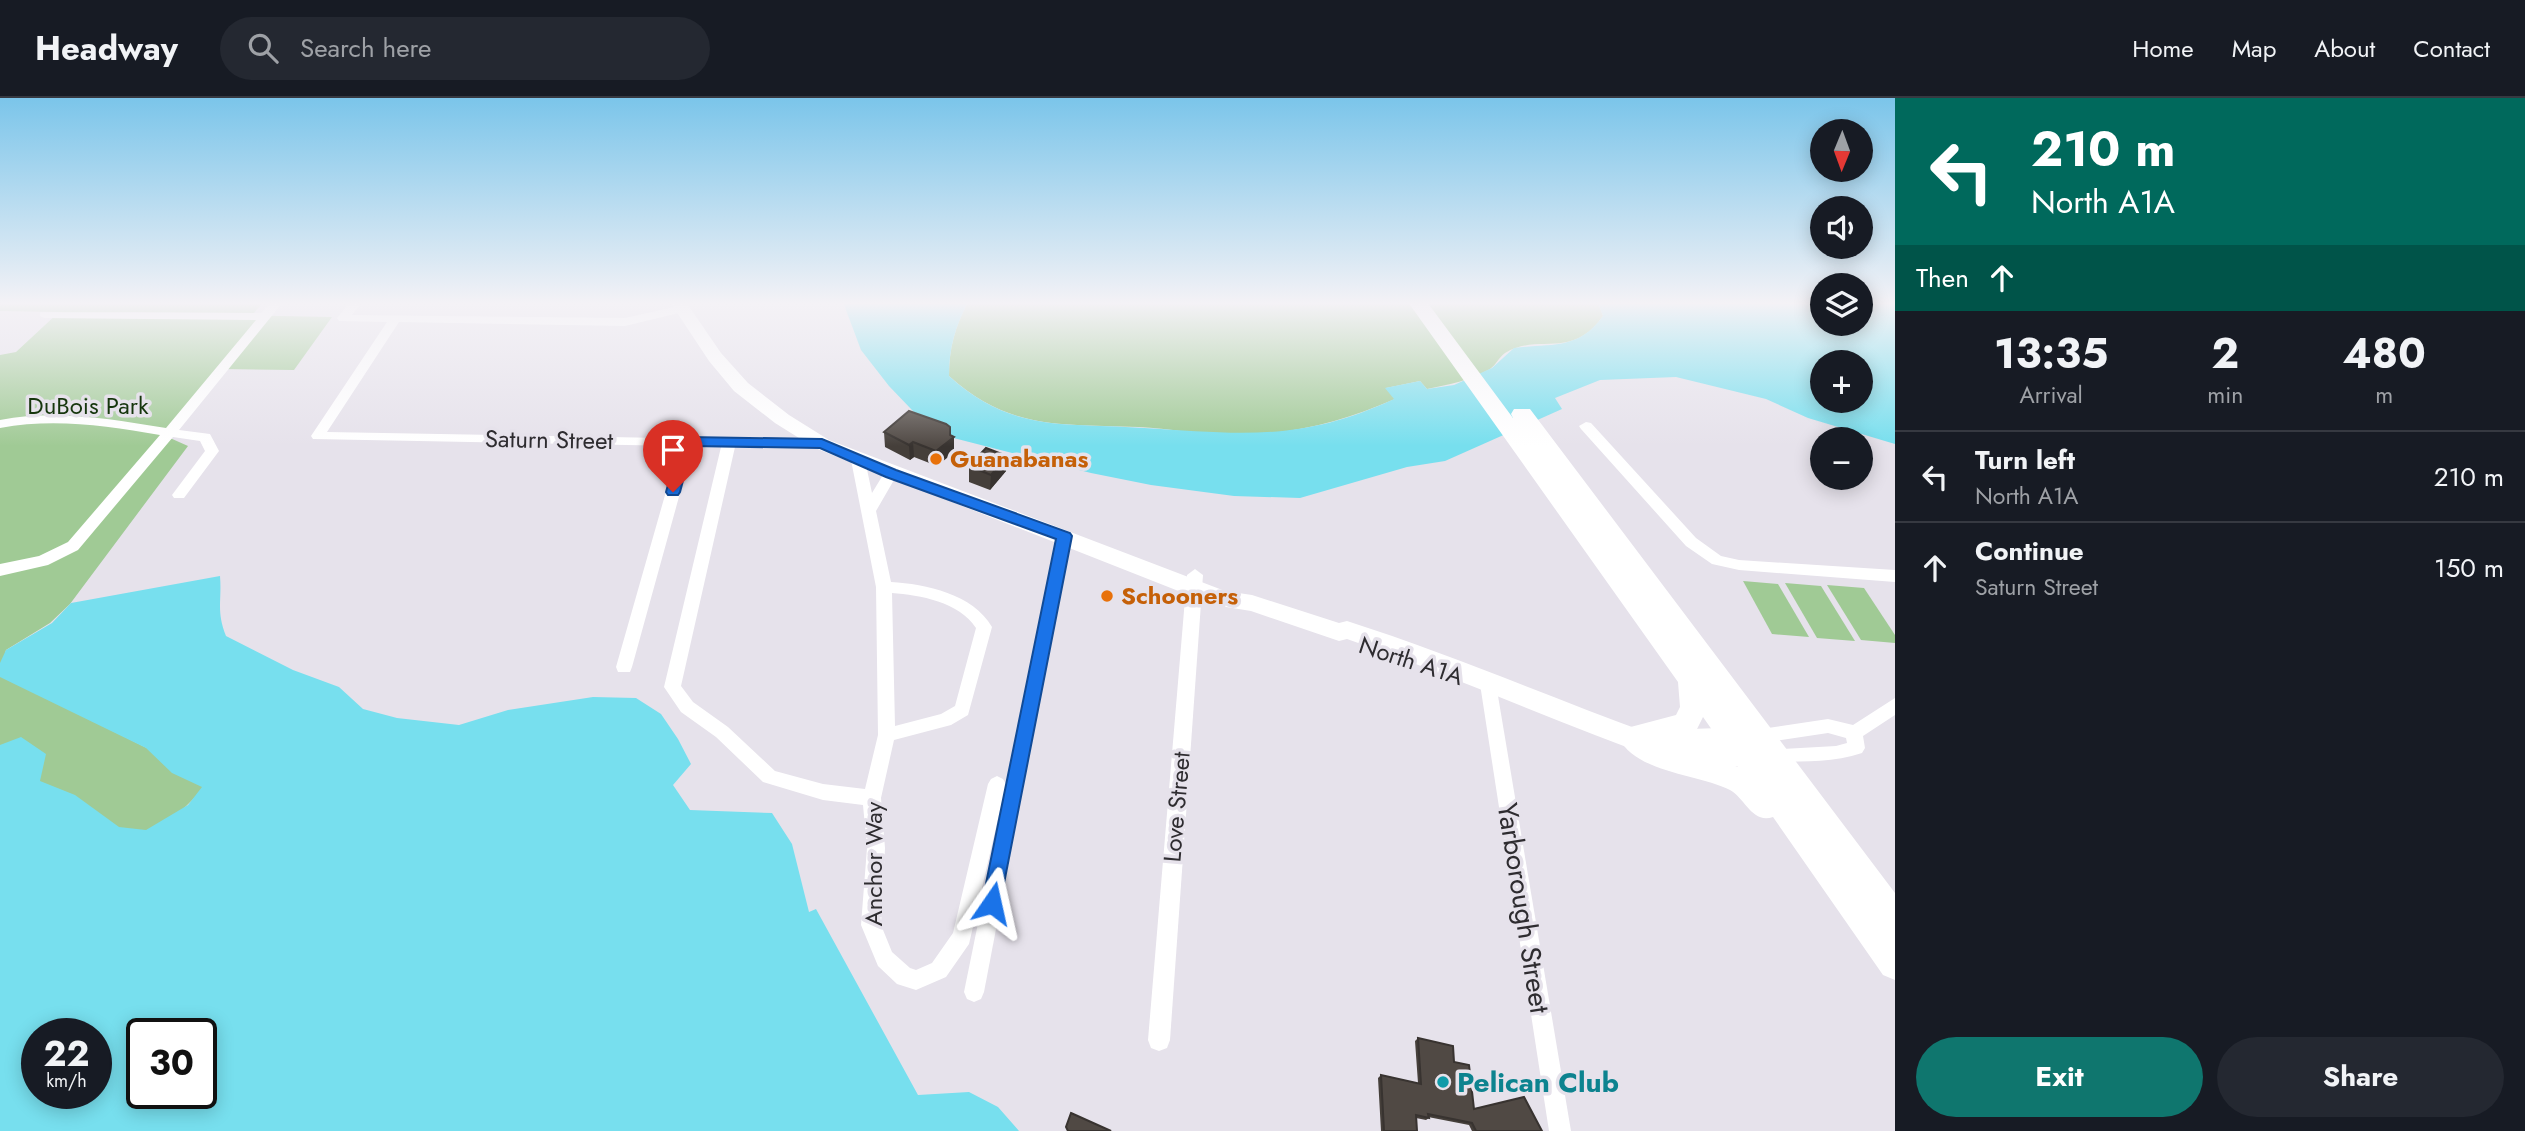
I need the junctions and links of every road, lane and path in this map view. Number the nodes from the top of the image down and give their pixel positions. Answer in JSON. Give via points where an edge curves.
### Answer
{"nodes":[{"id":1,"x":237,"y":350,"type":"edge"},
{"id":2,"x":374,"y":350,"type":"edge"},
{"id":3,"x":710,"y":350,"type":"edge"},
{"id":4,"x":1461,"y":350,"type":"edge"},
{"id":5,"x":1466,"y":350,"type":"edge"},
{"id":6,"x":1476,"y":367,"type":"junction"},
{"id":7,"x":0,"y":424,"type":"edge"},
{"id":8,"x":1586,"y":426,"type":"dead end"},
{"id":9,"x":168,"y":433,"type":"junction"},
{"id":10,"x":1530,"y":439,"type":"junction"},
{"id":11,"x":687,"y":442,"type":"junction"},
{"id":12,"x":729,"y":442,"type":"junction"},
{"id":13,"x":822,"y":444,"type":"junction"},
{"id":14,"x":858,"y":460,"type":"junction"},
{"id":15,"x":891,"y":473,"type":"junction"},
{"id":16,"x":179,"y":495,"type":"dead end"},
{"id":17,"x":870,"y":508,"type":"junction"},
{"id":18,"x":1064,"y":536,"type":"junction"},
{"id":19,"x":0,"y":570,"type":"edge"},
{"id":20,"x":1895,"y":576,"type":"edge"},
{"id":21,"x":1194,"y":582,"type":"junction"},
{"id":22,"x":884,"y":587,"type":"junction"},
{"id":23,"x":624,"y":667,"type":"dead end"},
{"id":24,"x":1692,"y":680,"type":"junction"},
{"id":25,"x":1488,"y":684,"type":"junction"},
{"id":26,"x":1895,"y":705,"type":"edge"},
{"id":27,"x":1854,"y":733,"type":"junction"},
{"id":28,"x":887,"y":735,"type":"junction"},
{"id":29,"x":1633,"y":738,"type":"junction"},
{"id":30,"x":1753,"y":746,"type":"junction"},
{"id":31,"x":997,"y":784,"type":"dead end"},
{"id":32,"x":872,"y":798,"type":"junction"},
{"id":33,"x":1832,"y":873,"type":"junction"},
{"id":34,"x":1895,"y":920,"type":"edge"},
{"id":35,"x":1895,"y":963,"type":"edge"},
{"id":36,"x":974,"y":992,"type":"dead end"},
{"id":37,"x":1159,"y":1040,"type":"dead end"},
{"id":38,"x":1560,"y":1131,"type":"edge"}],
"edges":[{"from":1,"to":9,"type":"street"},
{"from":2,"to":11,"type":"street","name":"Saturn Street","via":[[318,436]]},
{"from":3,"to":13,"type":"street","name":"North A1A","via":[[741,387]]},
{"from":4,"to":6,"type":"main road"},
{"from":5,"to":6,"type":"main road"},
{"from":6,"to":10,"type":"main road"},
{"from":7,"to":9,"type":"street","via":[[33,418],[71,419]]},
{"from":8,"to":20,"type":"street","via":[[1690,542],[1717,559],[1739,565]]},
{"from":9,"to":16,"type":"street","via":[[205,437],[212,451]]},
{"from":9,"to":19,"type":"street","via":[[73,546],[53,558]]},
{"from":10,"to":24,"type":"main road"},
{"from":10,"to":30,"type":"main road"},
{"from":11,"to":12,"type":"street","name":"Saturn Street"},
{"from":11,"to":23,"type":"street"},
{"from":12,"to":13,"type":"street","name":"Saturn Street"},
{"from":12,"to":32,"type":"street","via":[[672,687],[687,707],[722,732],[769,777],[823,792]]},
{"from":13,"to":14,"type":"street","name":"North A1A"},
{"from":14,"to":15,"type":"street","name":"North A1A"},
{"from":14,"to":17,"type":"street","name":"Anchor Way"},
{"from":15,"to":17,"type":"street"},
{"from":15,"to":18,"type":"street","name":"North A1A"},
{"from":17,"to":22,"type":"street","name":"Anchor Way"},
{"from":18,"to":21,"type":"street","name":"North A1A"},
{"from":18,"to":36,"type":"street"},
{"from":21,"to":25,"type":"street","name":"North A1A","via":[[1222,599],[1252,603],[1339,632],[1355,644],[1453,679]]},
{"from":21,"to":37,"type":"street","name":"Love Street"},
{"from":22,"to":28,"type":"street","name":"Anchor Way"},
{"from":22,"to":28,"type":"street","via":[[932,595],[975,614],[984,627],[962,709],[945,720]]},
{"from":24,"to":29,"type":"main road","via":[[1694,707],[1686,723]]},
{"from":24,"to":30,"type":"main road"},
{"from":25,"to":29,"type":"street","name":"North A1A"},
{"from":25,"to":38,"type":"street","name":"Yarborough Street"},
{"from":26,"to":27,"type":"street"},
{"from":27,"to":30,"type":"street","via":[[1828,726]]},
{"from":27,"to":30,"type":"street","via":[[1856,748],[1846,751]]},
{"from":28,"to":32,"type":"street","name":"Anchor Way"},
{"from":29,"to":30,"type":"street","name":"North A1A","via":[[1687,756]]},
{"from":29,"to":33,"type":"main road","via":[[1667,758],[1741,781]]},
{"from":30,"to":33,"type":"main road"},
{"from":30,"to":34,"type":"main road"},
{"from":31,"to":32,"type":"street","name":"Anchor Way","via":[[962,937],[939,970],[916,980],[893,969],[873,937],[876,835]]},
{"from":33,"to":35,"type":"main road"}]}
